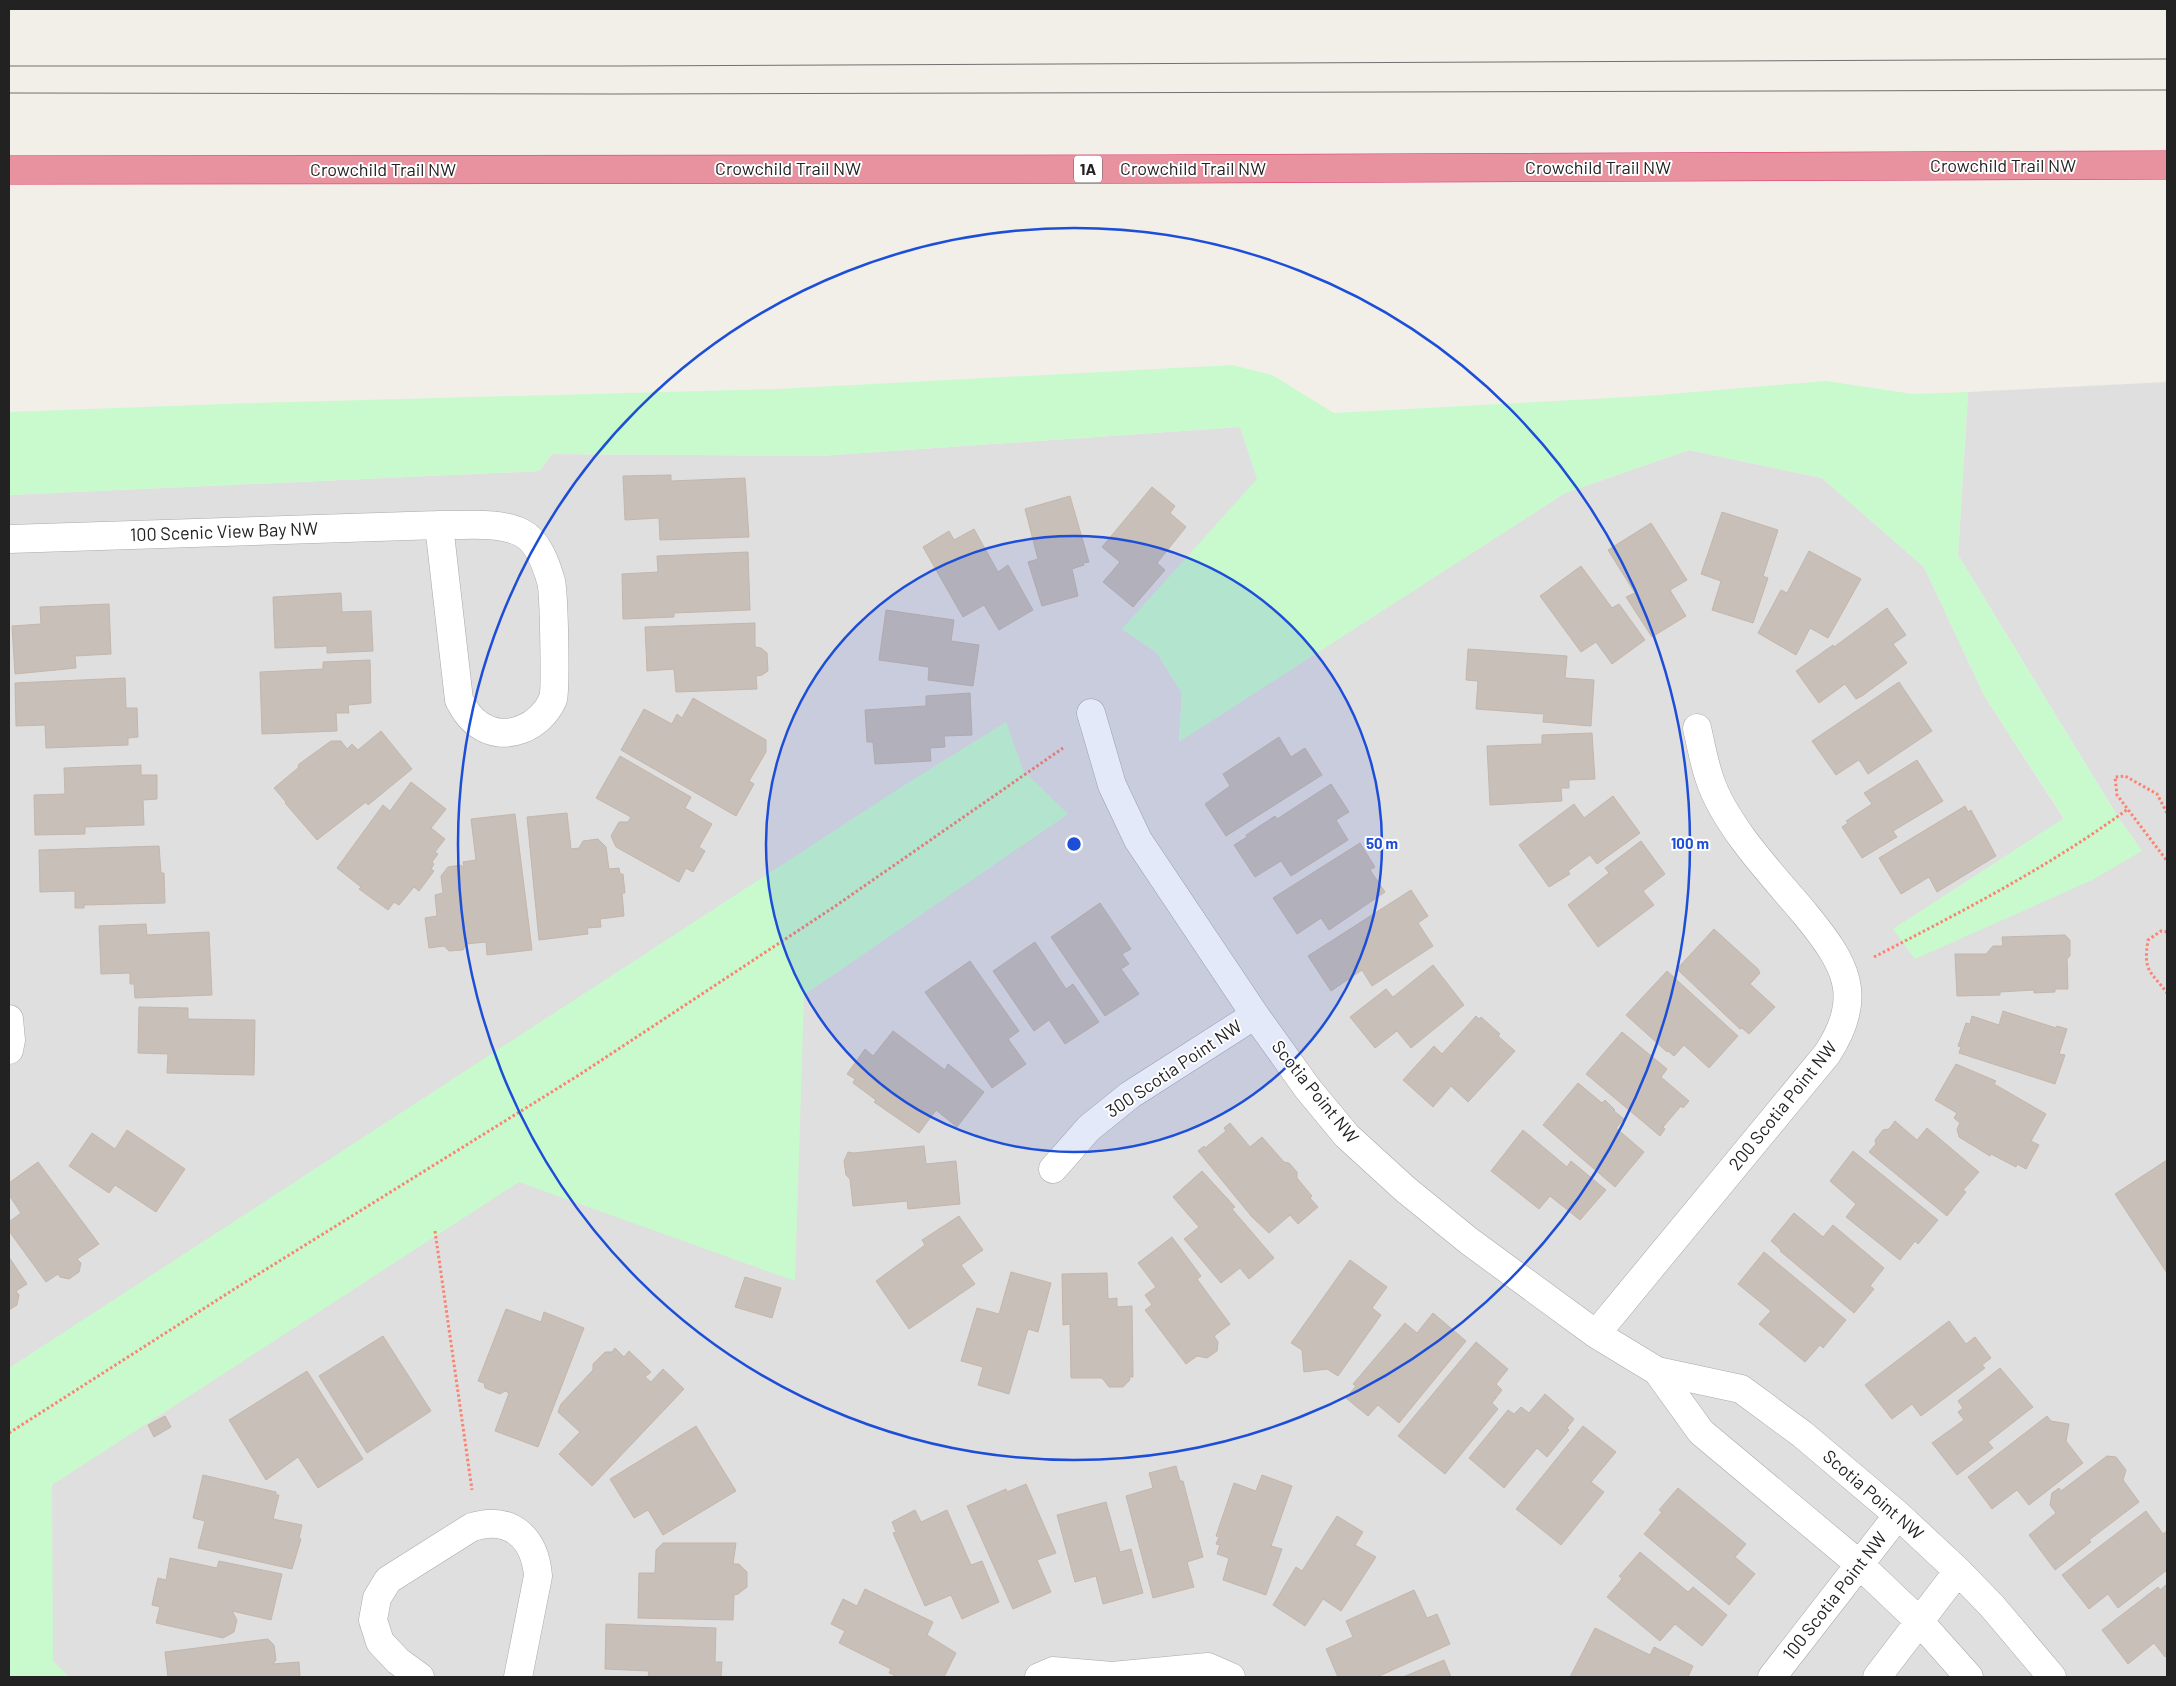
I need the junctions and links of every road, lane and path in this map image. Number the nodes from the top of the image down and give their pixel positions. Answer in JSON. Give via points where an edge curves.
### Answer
{"nodes":[{"id":1,"x":2167,"y":165,"type":"edge"},
{"id":2,"x":9,"y":170,"type":"edge"},
{"id":3,"x":439,"y":525,"type":"junction"},
{"id":4,"x":9,"y":539,"type":"edge"},
{"id":5,"x":1093,"y":719,"type":"joint"},
{"id":6,"x":1697,"y":728,"type":"dead end"},
{"id":7,"x":2128,"y":809,"type":"junction"},
{"id":8,"x":2167,"y":813,"type":"edge"},
{"id":9,"x":2167,"y":861,"type":"edge"},
{"id":10,"x":2167,"y":932,"type":"edge"},
{"id":11,"x":1845,"y":972,"type":"junction"},
{"id":12,"x":2167,"y":993,"type":"edge"},
{"id":13,"x":1255,"y":1014,"type":"junction"},
{"id":14,"x":9,"y":1019,"type":"edge"},
{"id":15,"x":9,"y":1050,"type":"edge"},
{"id":16,"x":1053,"y":1169,"type":"dead end"},
{"id":17,"x":434,"y":1231,"type":"dead end"},
{"id":18,"x":1596,"y":1334,"type":"junction"},
{"id":19,"x":1657,"y":1371,"type":"junction"},
{"id":20,"x":9,"y":1433,"type":"edge"},
{"id":21,"x":1898,"y":1515,"type":"junction"},
{"id":22,"x":486,"y":1522,"type":"junction"},
{"id":23,"x":1859,"y":1564,"type":"junction"},
{"id":24,"x":1958,"y":1571,"type":"junction"},
{"id":25,"x":1920,"y":1622,"type":"junction"},
{"id":26,"x":420,"y":1677,"type":"edge"},
{"id":27,"x":518,"y":1677,"type":"edge"},
{"id":28,"x":1039,"y":1677,"type":"edge"},
{"id":29,"x":1231,"y":1677,"type":"edge"},
{"id":30,"x":1772,"y":1677,"type":"edge"},
{"id":31,"x":1877,"y":1677,"type":"edge"},
{"id":32,"x":1969,"y":1677,"type":"edge"},
{"id":33,"x":2052,"y":1677,"type":"edge"}],
"edges":[{"from":1,"to":2,"type":"highway","name":"Crowchild Trail NW","number":"1A"},
{"from":3,"to":3,"type":"street","name":"100 Scenic View Bay NW","via":[[459,700],[478,724],[491,731],[522,730],[536,722],[554,696],[551,583],[536,545],[524,533],[507,527]]},
{"from":3,"to":4,"type":"street","name":"100 Scenic View Bay NW"},
{"from":5,"to":13,"type":"street","name":"Scotia Point NW","via":[[1112,785],[1138,840]]},
{"from":5,"to":20,"type":"path","via":[[834,907],[580,1075]]},
{"from":6,"to":11,"type":"street","name":"200 Scotia Point NW","via":[[1710,780],[1722,807],[1743,839],[1823,936]]},
{"from":7,"to":8,"type":"path","via":[[2117,794],[2115,777],[2125,776],[2156,794]]},
{"from":7,"to":9,"type":"path"},
{"from":7,"to":11,"type":"path","via":[[2072,848],[1966,910]]},
{"from":10,"to":12,"type":"path","via":[[2161,931],[2148,940],[2146,954],[2148,971]]},
{"from":11,"to":18,"type":"street","name":"200 Scotia Point NW","via":[[1845,1020],[1827,1054]]},
{"from":13,"to":16,"type":"street","name":"300 Scotia Point NW","via":[[1130,1094],[1089,1128]]},
{"from":13,"to":18,"type":"street","name":"Scotia Point NW","via":[[1308,1089],[1347,1136],[1469,1241]]},
{"from":14,"to":15,"type":"street"},
{"from":17,"to":22,"type":"path","via":[[470,1485]]},
{"from":18,"to":19,"type":"street","name":"Scotia Point NW"},
{"from":19,"to":21,"type":"street","name":"Scotia Point NW","via":[[1741,1389],[1802,1434]]},
{"from":19,"to":23,"type":"street","name":"Scotia Point NW","via":[[1701,1432]]},
{"from":21,"to":23,"type":"street","name":"100 Scotia Point NW"},
{"from":21,"to":24,"type":"street","name":"Scotia Point NW"},
{"from":22,"to":26,"type":"street","via":[[472,1527],[388,1580],[377,1598],[373,1620],[380,1642]]},
{"from":22,"to":27,"type":"street","via":[[506,1525],[520,1534],[530,1543],[537,1560],[538,1576]]},
{"from":23,"to":25,"type":"street","name":"Scotia Point NW"},
{"from":23,"to":30,"type":"street","name":"100 Scotia Point NW"},
{"from":24,"to":25,"type":"street"},
{"from":24,"to":33,"type":"street","name":"Scotia Point NW"},
{"from":25,"to":31,"type":"street"},
{"from":25,"to":32,"type":"street","name":"Scotia Point NW"},
{"from":28,"to":29,"type":"street","via":[[1053,1671],[1112,1676],[1208,1668]]}]}
